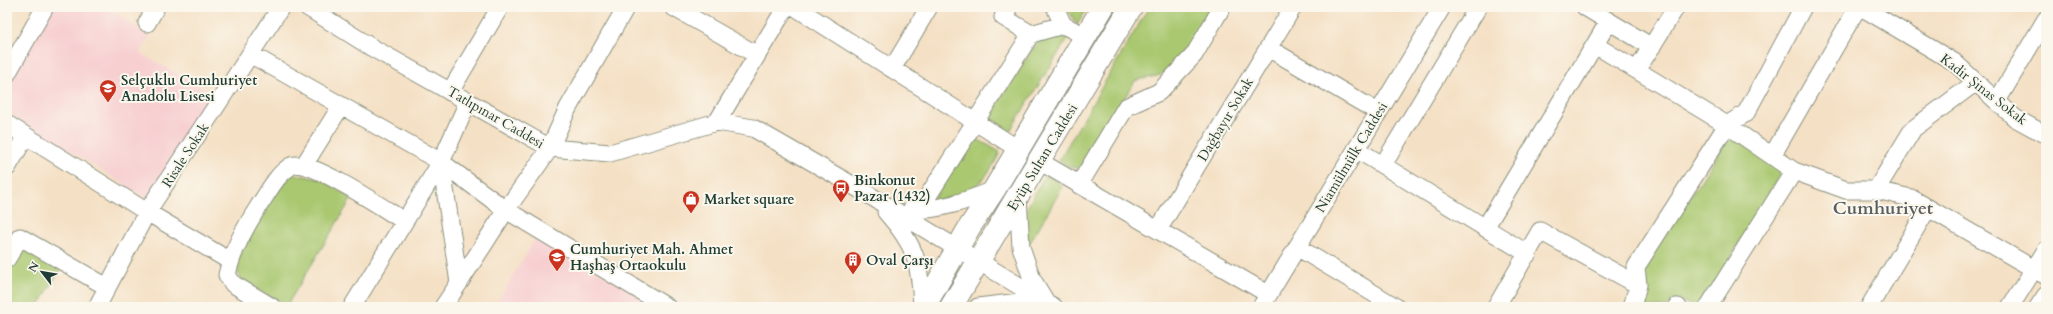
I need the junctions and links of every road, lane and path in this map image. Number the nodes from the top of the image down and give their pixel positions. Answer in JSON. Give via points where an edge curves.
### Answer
{"nodes":[{"id":1,"x":45,"y":7,"type":"edge"},
{"id":2,"x":156,"y":7,"type":"edge"},
{"id":3,"x":281,"y":7,"type":"edge"},
{"id":4,"x":308,"y":7,"type":"edge"},
{"id":5,"x":500,"y":7,"type":"edge"},
{"id":6,"x":626,"y":7,"type":"edge"},
{"id":7,"x":673,"y":7,"type":"edge"},
{"id":8,"x":786,"y":7,"type":"edge"},
{"id":9,"x":795,"y":7,"type":"edge"},
{"id":10,"x":929,"y":7,"type":"edge"},
{"id":11,"x":1009,"y":7,"type":"edge"},
{"id":12,"x":1055,"y":7,"type":"edge"},
{"id":13,"x":1103,"y":7,"type":"edge"},
{"id":14,"x":1132,"y":7,"type":"edge"},
{"id":15,"x":1222,"y":7,"type":"edge"},
{"id":16,"x":1293,"y":7,"type":"edge"},
{"id":17,"x":1442,"y":7,"type":"edge"},
{"id":18,"x":1478,"y":7,"type":"edge"},
{"id":19,"x":1585,"y":7,"type":"edge"},
{"id":20,"x":1676,"y":7,"type":"edge"},
{"id":21,"x":1803,"y":7,"type":"edge"},
{"id":22,"x":1859,"y":7,"type":"edge"},
{"id":23,"x":1879,"y":12,"type":"edge"},
{"id":24,"x":2046,"y":19,"type":"edge"},
{"id":25,"x":1609,"y":21,"type":"junction"},
{"id":26,"x":147,"y":23,"type":"dead end"},
{"id":27,"x":1063,"y":25,"type":"junction"},
{"id":28,"x":1031,"y":34,"type":"junction"},
{"id":29,"x":1085,"y":36,"type":"junction"},
{"id":30,"x":1595,"y":45,"type":"junction"},
{"id":31,"x":1652,"y":47,"type":"junction"},
{"id":32,"x":1268,"y":48,"type":"junction"},
{"id":33,"x":250,"y":54,"type":"junction"},
{"id":34,"x":757,"y":55,"type":"junction"},
{"id":35,"x":892,"y":69,"type":"junction"},
{"id":36,"x":1637,"y":70,"type":"junction"},
{"id":37,"x":7,"y":74,"type":"edge"},
{"id":38,"x":1976,"y":82,"type":"junction"},
{"id":39,"x":450,"y":92,"type":"junction"},
{"id":40,"x":1997,"y":101,"type":"junction"},
{"id":41,"x":468,"y":102,"type":"junction"},
{"id":42,"x":341,"y":106,"type":"junction"},
{"id":43,"x":1378,"y":112,"type":"junction"},
{"id":44,"x":974,"y":121,"type":"junction"},
{"id":45,"x":717,"y":122,"type":"junction"},
{"id":46,"x":7,"y":124,"type":"edge"},
{"id":47,"x":1726,"y":125,"type":"junction"},
{"id":48,"x":2046,"y":135,"type":"edge"},
{"id":49,"x":26,"y":136,"type":"junction"},
{"id":50,"x":550,"y":148,"type":"junction"},
{"id":51,"x":1018,"y":149,"type":"junction"},
{"id":52,"x":1356,"y":149,"type":"junction"},
{"id":53,"x":1772,"y":156,"type":"junction"},
{"id":54,"x":1039,"y":161,"type":"junction"},
{"id":55,"x":441,"y":162,"type":"junction"},
{"id":56,"x":304,"y":165,"type":"junction"},
{"id":57,"x":1383,"y":165,"type":"junction"},
{"id":58,"x":7,"y":168,"type":"edge"},
{"id":59,"x":1794,"y":171,"type":"junction"},
{"id":60,"x":1079,"y":185,"type":"junction"},
{"id":61,"x":994,"y":190,"type":"junction"},
{"id":62,"x":1876,"y":190,"type":"junction"},
{"id":63,"x":1018,"y":197,"type":"junction"},
{"id":64,"x":876,"y":201,"type":"junction"},
{"id":65,"x":1928,"y":208,"type":"junction"},
{"id":66,"x":506,"y":210,"type":"junction"},
{"id":67,"x":919,"y":210,"type":"junction"},
{"id":68,"x":147,"y":212,"type":"junction"},
{"id":69,"x":404,"y":221,"type":"junction"},
{"id":70,"x":1485,"y":228,"type":"junction"},
{"id":71,"x":1158,"y":230,"type":"junction"},
{"id":72,"x":14,"y":234,"type":"edge"},
{"id":73,"x":1297,"y":247,"type":"junction"},
{"id":74,"x":958,"y":249,"type":"junction"},
{"id":75,"x":2046,"y":250,"type":"edge"},
{"id":76,"x":1528,"y":254,"type":"junction"},
{"id":77,"x":7,"y":259,"type":"edge"},
{"id":78,"x":230,"y":261,"type":"junction"},
{"id":79,"x":979,"y":261,"type":"junction"},
{"id":80,"x":2040,"y":272,"type":"edge"},
{"id":81,"x":459,"y":282,"type":"junction"},
{"id":82,"x":1638,"y":285,"type":"junction"},
{"id":83,"x":107,"y":287,"type":"junction"},
{"id":84,"x":2046,"y":295,"type":"edge"},
{"id":85,"x":1264,"y":301,"type":"edge"},
{"id":86,"x":1050,"y":304,"type":"edge"},
{"id":87,"x":97,"y":307,"type":"edge"},
{"id":88,"x":272,"y":307,"type":"edge"},
{"id":89,"x":352,"y":307,"type":"edge"},
{"id":90,"x":443,"y":307,"type":"edge"},
{"id":91,"x":667,"y":307,"type":"edge"},
{"id":92,"x":923,"y":307,"type":"edge"},
{"id":93,"x":951,"y":307,"type":"edge"},
{"id":94,"x":978,"y":307,"type":"edge"},
{"id":95,"x":1396,"y":307,"type":"edge"},
{"id":96,"x":1496,"y":307,"type":"edge"},
{"id":97,"x":1632,"y":307,"type":"edge"},
{"id":98,"x":1708,"y":307,"type":"edge"},
{"id":99,"x":1869,"y":307,"type":"edge"},
{"id":100,"x":2010,"y":307,"type":"edge"},
{"id":101,"x":2038,"y":307,"type":"edge"}],
"edges":[{"from":1,"to":37,"type":"street"},
{"from":2,"to":26,"type":"street"},
{"from":3,"to":33,"type":"street","name":"Risale Sokak"},
{"from":4,"to":39,"type":"street","name":"Tatlıpınar Caddesi"},
{"from":5,"to":39,"type":"street"},
{"from":6,"to":50,"type":"street","via":[[568,108]]},
{"from":7,"to":34,"type":"street"},
{"from":8,"to":34,"type":"street"},
{"from":9,"to":35,"type":"street"},
{"from":10,"to":35,"type":"street"},
{"from":11,"to":28,"type":"street","via":[[1003,17]]},
{"from":12,"to":27,"type":"street"},
{"from":13,"to":29,"type":"main road","name":"Eyüp Sultan Caddesi"},
{"from":14,"to":54,"type":"main road","name":"Eyüp Sultan Caddesi"},
{"from":15,"to":60,"type":"street","via":[[1194,55],[1164,87],[1159,92],[1126,107]]},
{"from":16,"to":32,"type":"street","name":"Dağbayır Sokak"},
{"from":17,"to":43,"type":"street","name":"Niamülmülk Caddesi"},
{"from":18,"to":57,"type":"street"},
{"from":19,"to":25,"type":"street"},
{"from":20,"to":31,"type":"street"},
{"from":21,"to":47,"type":"street","via":[[1746,112]]},
{"from":22,"to":23,"type":"street","name":"Kadir Şinas Sokak"},
{"from":22,"to":53,"type":"street"},
{"from":23,"to":38,"type":"street","name":"Kadir Şinas Sokak","via":[[1954,62]]},
{"from":24,"to":40,"type":"street"},
{"from":25,"to":30,"type":"street"},
{"from":25,"to":31,"type":"street"},
{"from":27,"to":28,"type":"street"},
{"from":27,"to":29,"type":"street"},
{"from":28,"to":44,"type":"street"},
{"from":29,"to":51,"type":"main road","name":"Eyüp Sultan Caddesi"},
{"from":30,"to":36,"type":"street"},
{"from":30,"to":70,"type":"street"},
{"from":31,"to":36,"type":"street"},
{"from":32,"to":43,"type":"street"},
{"from":32,"to":71,"type":"street","name":"Dağbayır Sokak"},
{"from":33,"to":42,"type":"street"},
{"from":33,"to":68,"type":"street","name":"Risale Sokak"},
{"from":34,"to":45,"type":"street"},
{"from":35,"to":44,"type":"street"},
{"from":36,"to":47,"type":"street"},
{"from":38,"to":40,"type":"street","name":"Kadir Şinas Sokak"},
{"from":38,"to":62,"type":"street","via":[[1912,129]]},
{"from":39,"to":41,"type":"street","name":"Tatlıpınar Caddesi"},
{"from":40,"to":48,"type":"street","name":"Kadir Şinas Sokak","via":[[2015,118]]},
{"from":41,"to":50,"type":"street","name":"Tatlıpınar Caddesi"},
{"from":41,"to":55,"type":"street"},
{"from":42,"to":55,"type":"street"},
{"from":42,"to":56,"type":"street"},
{"from":43,"to":52,"type":"street","name":"Niamülmülk Caddesi"},
{"from":44,"to":51,"type":"street"},
{"from":44,"to":67,"type":"street"},
{"from":45,"to":50,"type":"street","name":"Tatlıpınar Caddesi","via":[[610,153]]},
{"from":45,"to":64,"type":"street","name":"Tatlıpınar Caddesi","via":[[753,128]]},
{"from":46,"to":49,"type":"street"},
{"from":47,"to":53,"type":"street"},
{"from":47,"to":82,"type":"street","via":[[1636,267]]},
{"from":49,"to":58,"type":"street"},
{"from":49,"to":68,"type":"street"},
{"from":50,"to":66,"type":"street"},
{"from":51,"to":61,"type":"main road","name":"Eyüp Sultan Caddesi"},
{"from":52,"to":57,"type":"street"},
{"from":52,"to":73,"type":"street","name":"Niamülmülk Caddesi"},
{"from":53,"to":59,"type":"street"},
{"from":54,"to":60,"type":"street"},
{"from":54,"to":63,"type":"main road","name":"Eyüp Sultan Caddesi"},
{"from":55,"to":66,"type":"street"},
{"from":55,"to":69,"type":"street"},
{"from":55,"to":81,"type":"street"},
{"from":56,"to":69,"type":"street","via":[[359,193]]},
{"from":56,"to":78,"type":"street","via":[[292,166],[276,179],[251,218]]},
{"from":57,"to":70,"type":"street"},
{"from":59,"to":62,"type":"street","via":[[1846,190]]},
{"from":59,"to":98,"type":"street"},
{"from":60,"to":71,"type":"street"},
{"from":61,"to":67,"type":"street","via":[[963,202],[931,210]]},
{"from":61,"to":74,"type":"main road","name":"Eyüp Sultan Caddesi"},
{"from":62,"to":65,"type":"street","via":[[1911,198]]},
{"from":63,"to":79,"type":"main road","name":"Eyüp Sultan Caddesi"},
{"from":63,"to":86,"type":"street","via":[[1021,247],[1032,279]]},
{"from":64,"to":67,"type":"street","via":[[907,210]]},
{"from":64,"to":74,"type":"street"},
{"from":64,"to":92,"type":"street","via":[[911,244],[921,275]]},
{"from":65,"to":80,"type":"street"},
{"from":65,"to":99,"type":"street"},
{"from":66,"to":81,"type":"street"},
{"from":66,"to":91,"type":"street"},
{"from":68,"to":78,"type":"street"},
{"from":68,"to":83,"type":"street","name":"Risale Sokak"},
{"from":69,"to":89,"type":"street"},
{"from":70,"to":76,"type":"street"},
{"from":71,"to":85,"type":"street"},
{"from":72,"to":77,"type":"street"},
{"from":72,"to":83,"type":"street"},
{"from":73,"to":85,"type":"street","name":"Niamülmülk Caddesi"},
{"from":73,"to":95,"type":"street"},
{"from":74,"to":79,"type":"street"},
{"from":74,"to":92,"type":"main road","name":"Eyüp Sultan Caddesi"},
{"from":75,"to":80,"type":"street"},
{"from":76,"to":82,"type":"street","via":[[1540,231]]},
{"from":76,"to":96,"type":"street"},
{"from":78,"to":88,"type":"street","via":[[227,276],[233,284]]},
{"from":79,"to":86,"type":"street"},
{"from":79,"to":93,"type":"main road","name":"Eyüp Sultan Caddesi"},
{"from":80,"to":100,"type":"street"},
{"from":81,"to":90,"type":"street"},
{"from":82,"to":97,"type":"street"},
{"from":83,"to":87,"type":"street","name":"Risale Sokak"},
{"from":84,"to":101,"type":"street"},
{"from":86,"to":94,"type":"street","via":[[1020,302]]}]}
